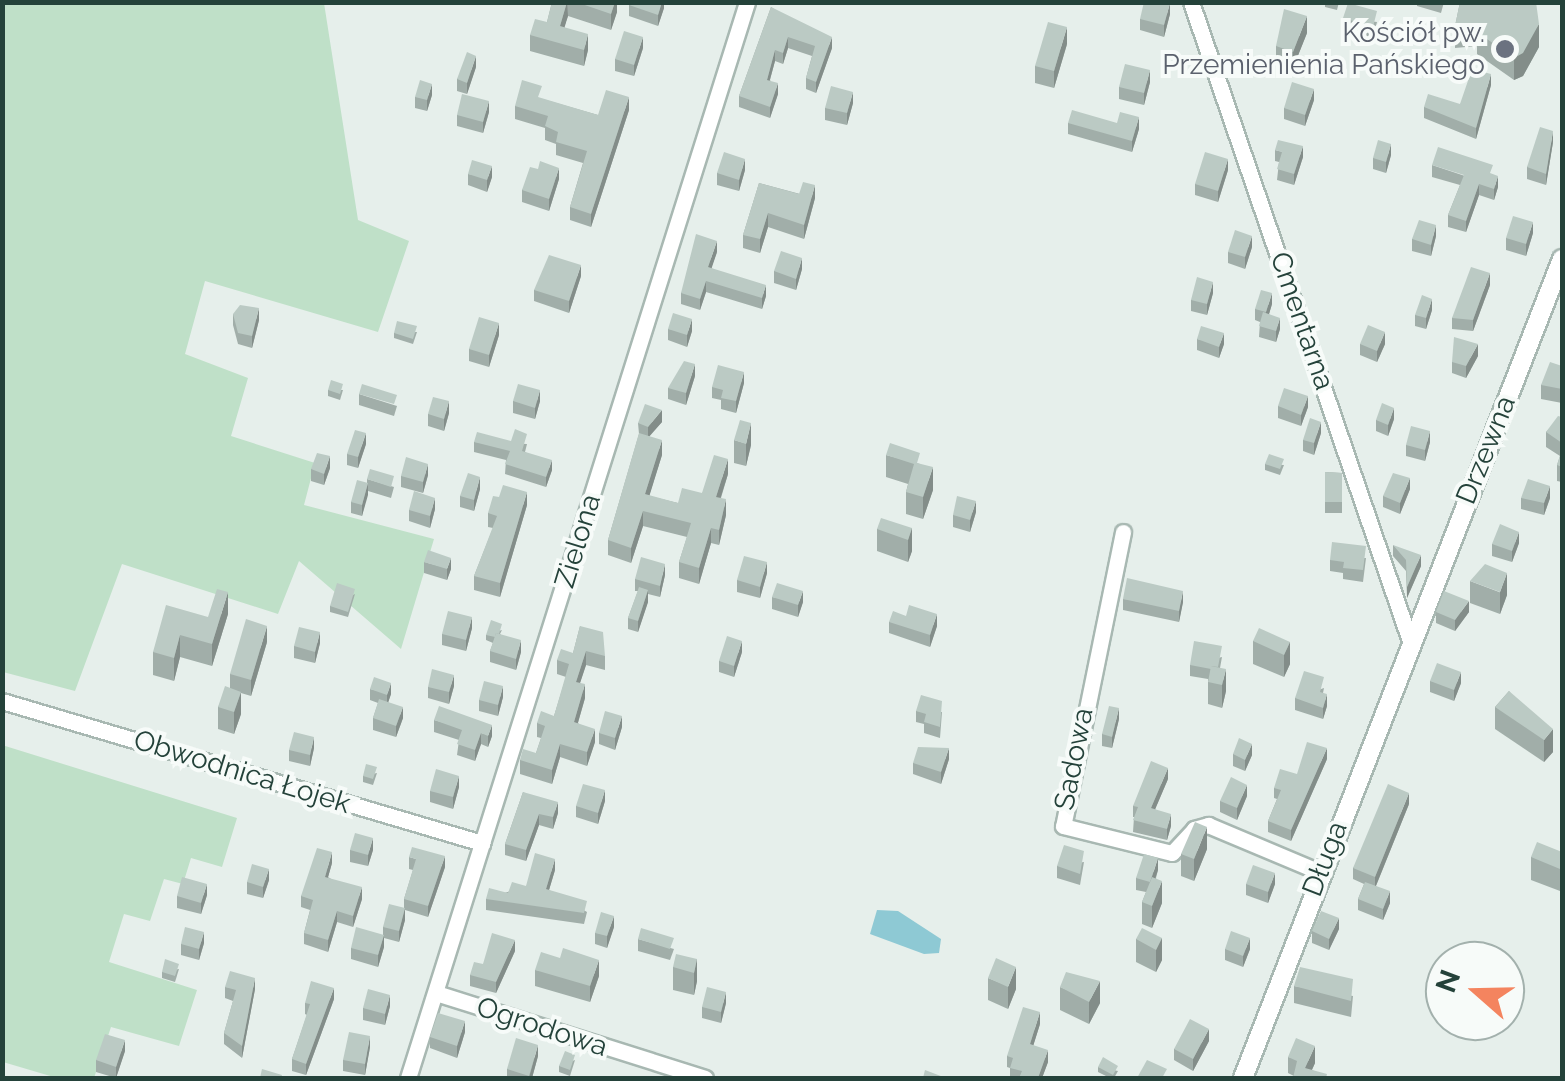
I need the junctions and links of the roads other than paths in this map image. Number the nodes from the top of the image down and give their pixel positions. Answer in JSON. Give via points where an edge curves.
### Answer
{"nodes":[{"id":1,"x":747,"y":2,"type":"edge"},
{"id":2,"x":1192,"y":2,"type":"edge"},
{"id":3,"x":1562,"y":259,"type":"edge"},
{"id":4,"x":1123,"y":532,"type":"dead end"},
{"id":5,"x":1410,"y":641,"type":"junction"},
{"id":6,"x":2,"y":700,"type":"edge"},
{"id":7,"x":482,"y":844,"type":"junction"},
{"id":8,"x":1320,"y":872,"type":"junction"},
{"id":9,"x":436,"y":994,"type":"junction"},
{"id":10,"x":408,"y":1078,"type":"edge"},
{"id":11,"x":705,"y":1078,"type":"edge"},
{"id":12,"x":1243,"y":1078,"type":"edge"}],
"edges":[{"from":1,"to":7,"type":"street","name":"Zielona"},
{"from":2,"to":5,"type":"street","name":"Cmentarna"},
{"from":3,"to":5,"type":"street","name":"Drzewna"},
{"from":4,"to":8,"type":"street","name":"Sadowa","via":[[1063,826],[1172,853],[1194,829],[1208,825]]},
{"from":5,"to":8,"type":"street","name":"Długa"},
{"from":6,"to":7,"type":"street","name":"Obwodnica Łojek"},
{"from":7,"to":9,"type":"street","name":"Zielona"},
{"from":8,"to":12,"type":"street","name":"Długa"},
{"from":9,"to":10,"type":"street","name":"Zielona"},
{"from":9,"to":11,"type":"street","name":"Ogrodowa"}]}
